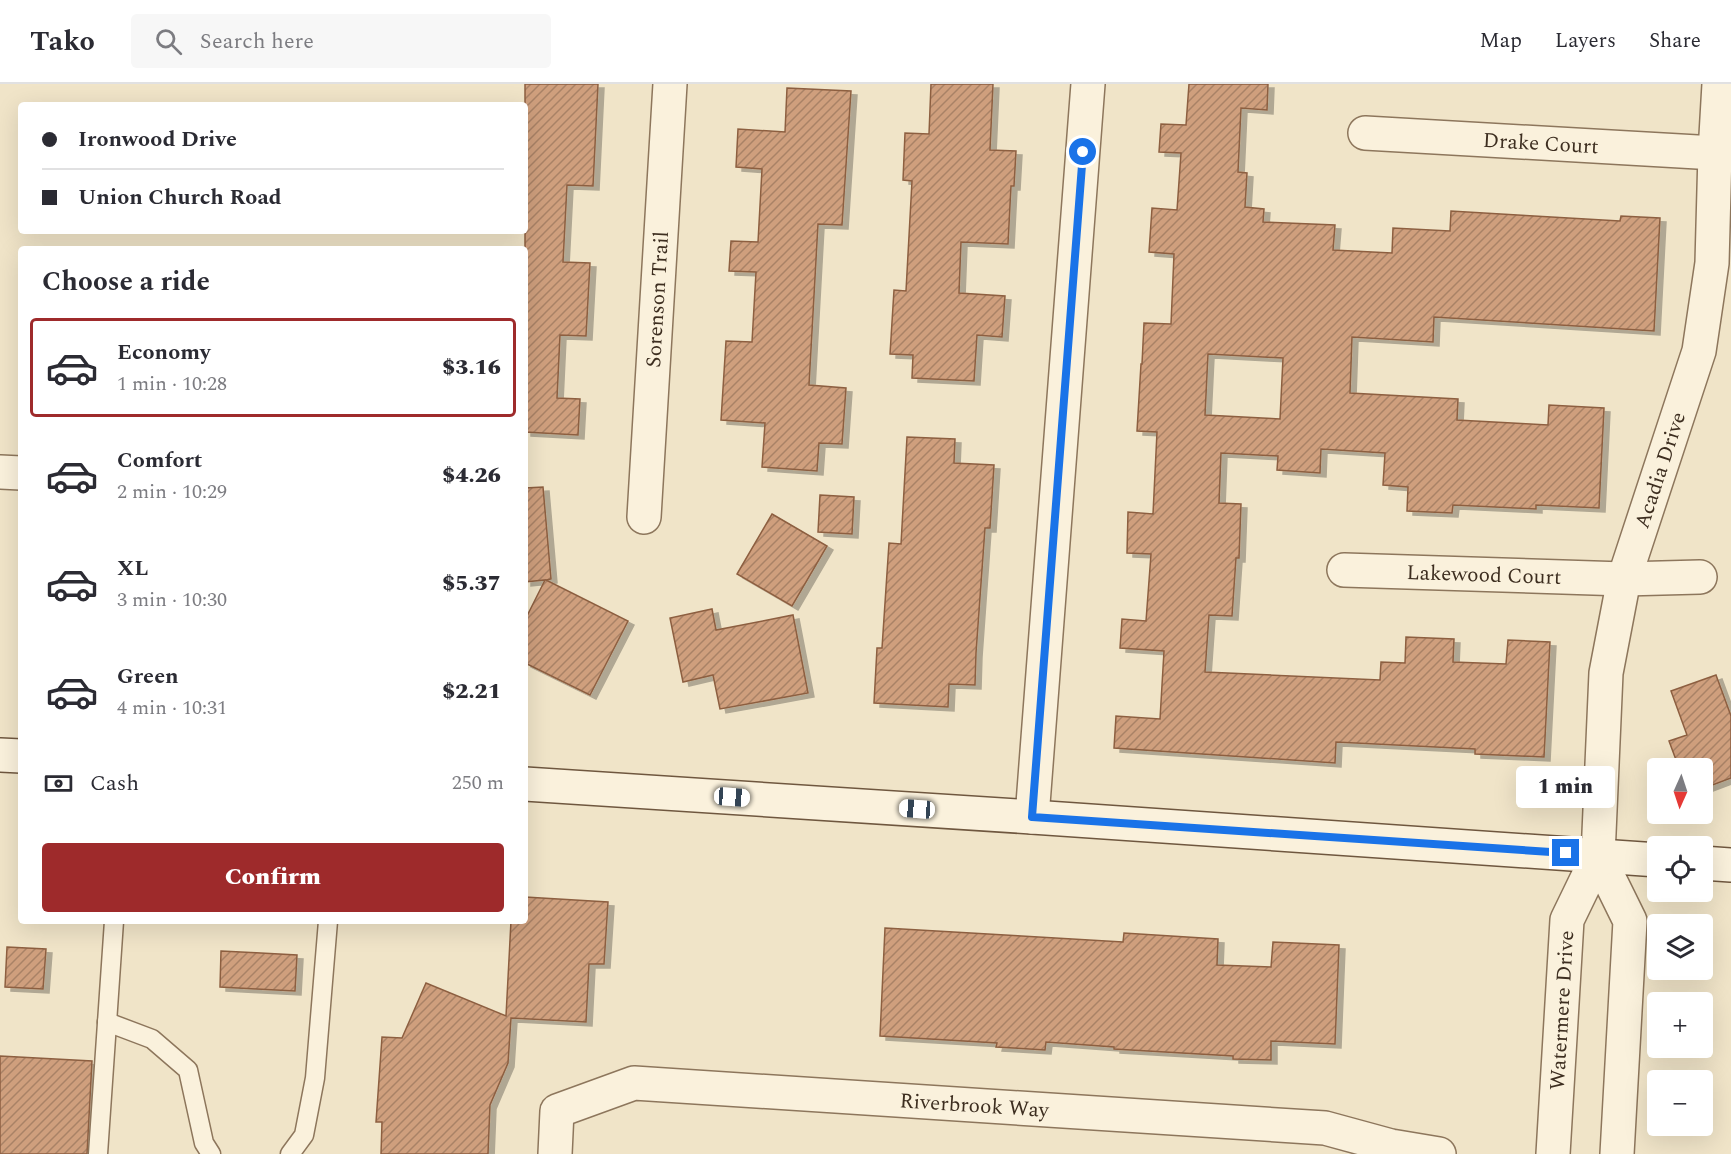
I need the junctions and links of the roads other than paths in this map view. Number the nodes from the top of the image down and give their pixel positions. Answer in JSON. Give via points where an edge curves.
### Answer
{"nodes":[{"id":1,"x":670,"y":84,"type":"edge"},
{"id":2,"x":1088,"y":84,"type":"edge"},
{"id":3,"x":1719,"y":84,"type":"edge"},
{"id":4,"x":1365,"y":133,"type":"dead end"},
{"id":5,"x":1715,"y":153,"type":"junction"},
{"id":6,"x":0,"y":472,"type":"edge"},
{"id":7,"x":18,"y":473,"type":"edge"},
{"id":8,"x":644,"y":517,"type":"dead end"},
{"id":9,"x":1344,"y":570,"type":"dead end"},
{"id":10,"x":1700,"y":577,"type":"dead end"},
{"id":11,"x":1624,"y":579,"type":"junction"},
{"id":12,"x":0,"y":755,"type":"edge"},
{"id":13,"x":18,"y":756,"type":"edge"},
{"id":14,"x":528,"y":784,"type":"edge"},
{"id":15,"x":1032,"y":817,"type":"junction"},
{"id":16,"x":1598,"y":856,"type":"junction"},
{"id":17,"x":1647,"y":859,"type":"edge"},
{"id":18,"x":1713,"y":864,"type":"edge"},
{"id":19,"x":1731,"y":865,"type":"edge"},
{"id":20,"x":114,"y":924,"type":"edge"},
{"id":21,"x":328,"y":924,"type":"edge"},
{"id":22,"x":107,"y":1022,"type":"junction"},
{"id":23,"x":98,"y":1154,"type":"edge"},
{"id":24,"x":211,"y":1154,"type":"edge"},
{"id":25,"x":290,"y":1154,"type":"edge"},
{"id":26,"x":555,"y":1154,"type":"edge"},
{"id":27,"x":1438,"y":1154,"type":"edge"},
{"id":28,"x":1553,"y":1154,"type":"edge"},
{"id":29,"x":1617,"y":1154,"type":"edge"}],
"edges":[{"from":1,"to":8,"type":"street","name":"Sorenson Trail"},
{"from":2,"to":15,"type":"street"},
{"from":3,"to":5,"type":"street","name":"Acadia Drive"},
{"from":4,"to":5,"type":"street","name":"Drake Court"},
{"from":5,"to":11,"type":"street","name":"Acadia Drive","via":[[1712,263],[1699,351]]},
{"from":6,"to":7,"type":"street"},
{"from":9,"to":11,"type":"street","name":"Lakewood Court"},
{"from":10,"to":11,"type":"street","name":"Lakewood Court"},
{"from":11,"to":16,"type":"street","name":"Acadia Drive","via":[[1606,673]]},
{"from":12,"to":13,"type":"street"},
{"from":14,"to":15,"type":"street"},
{"from":15,"to":16,"type":"street"},
{"from":16,"to":17,"type":"street"},
{"from":16,"to":28,"type":"street","name":"Watermere Drive","via":[[1567,920]]},
{"from":16,"to":29,"type":"street","via":[[1630,921]]},
{"from":18,"to":19,"type":"street"},
{"from":20,"to":22,"type":"lane"},
{"from":21,"to":25,"type":"lane","via":[[315,1078],[304,1135]]},
{"from":22,"to":23,"type":"lane"},
{"from":22,"to":24,"type":"lane","via":[[152,1039],[188,1070],[204,1143]]},
{"from":26,"to":27,"type":"street","name":"Riverbrook Way","via":[[557,1111],[634,1083],[1325,1128]]}]}
